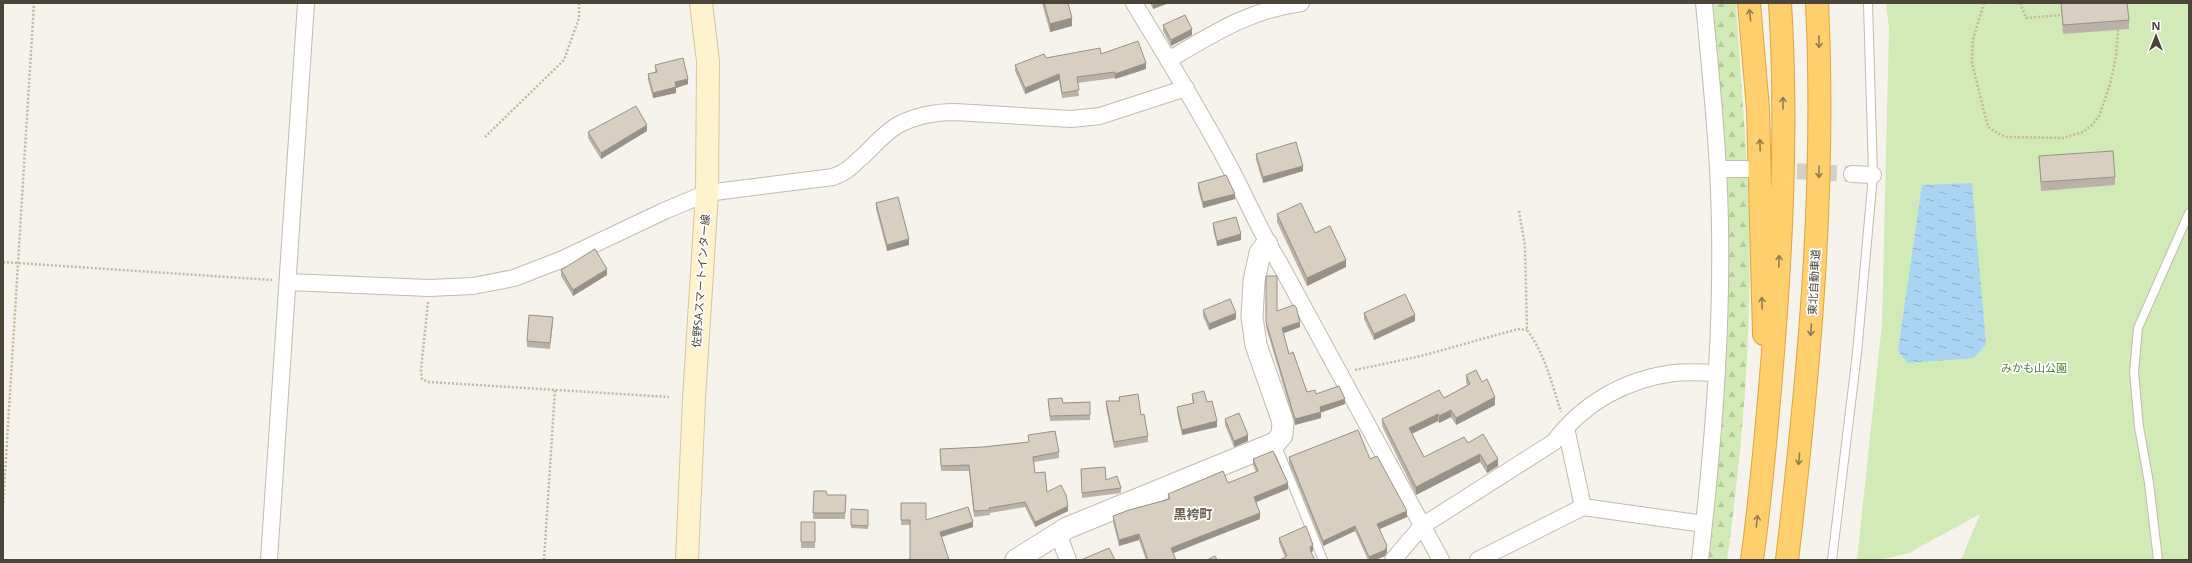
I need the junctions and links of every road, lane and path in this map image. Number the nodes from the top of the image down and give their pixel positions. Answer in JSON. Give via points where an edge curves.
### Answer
{"nodes":[{"id":1,"x":34,"y":3,"type":"edge"},
{"id":2,"x":306,"y":3,"type":"edge"},
{"id":3,"x":579,"y":3,"type":"edge"},
{"id":4,"x":700,"y":3,"type":"edge"},
{"id":5,"x":1134,"y":3,"type":"edge"},
{"id":6,"x":1301,"y":3,"type":"edge"},
{"id":7,"x":1704,"y":3,"type":"edge"},
{"id":8,"x":1749,"y":3,"type":"edge"},
{"id":9,"x":1780,"y":3,"type":"edge"},
{"id":10,"x":1817,"y":3,"type":"edge"},
{"id":11,"x":1868,"y":3,"type":"edge"},
{"id":12,"x":1984,"y":3,"type":"edge"},
{"id":13,"x":2020,"y":3,"type":"edge"},
{"id":14,"x":2062,"y":15,"type":"edge"},
{"id":15,"x":2118,"y":30,"type":"edge"},
{"id":16,"x":1168,"y":60,"type":"junction"},
{"id":17,"x":1186,"y":88,"type":"junction"},
{"id":18,"x":485,"y":137,"type":"dead end"},
{"id":19,"x":1718,"y":169,"type":"junction"},
{"id":20,"x":1747,"y":169,"type":"tunnel mouth"},
{"id":21,"x":1852,"y":174,"type":"tunnel mouth"},
{"id":22,"x":1873,"y":175,"type":"junction"},
{"id":23,"x":707,"y":193,"type":"junction"},
{"id":24,"x":1519,"y":211,"type":"dead end"},
{"id":25,"x":2189,"y":213,"type":"edge"},
{"id":26,"x":1267,"y":244,"type":"junction"},
{"id":27,"x":3,"y":262,"type":"edge"},
{"id":28,"x":18,"y":263,"type":"junction"},
{"id":29,"x":288,"y":282,"type":"junction"},
{"id":30,"x":429,"y":288,"type":"junction"},
{"id":31,"x":1527,"y":330,"type":"junction"},
{"id":32,"x":1717,"y":373,"type":"junction"},
{"id":33,"x":1340,"y":374,"type":"junction"},
{"id":34,"x":555,"y":390,"type":"junction"},
{"id":35,"x":669,"y":397,"type":"dead end"},
{"id":36,"x":1769,"y":397,"type":"junction"},
{"id":37,"x":1566,"y":428,"type":"junction"},
{"id":38,"x":1275,"y":443,"type":"junction"},
{"id":39,"x":3,"y":507,"type":"edge"},
{"id":40,"x":1583,"y":507,"type":"junction"},
{"id":41,"x":1704,"y":524,"type":"junction"},
{"id":42,"x":1422,"y":526,"type":"junction"},
{"id":43,"x":1058,"y":534,"type":"junction"},
{"id":44,"x":269,"y":560,"type":"edge"},
{"id":45,"x":544,"y":560,"type":"edge"},
{"id":46,"x":687,"y":560,"type":"edge"},
{"id":47,"x":1016,"y":560,"type":"edge"},
{"id":48,"x":1068,"y":560,"type":"edge"},
{"id":49,"x":1323,"y":560,"type":"edge"},
{"id":50,"x":1393,"y":560,"type":"edge"},
{"id":51,"x":1441,"y":560,"type":"edge"},
{"id":52,"x":1478,"y":560,"type":"edge"},
{"id":53,"x":1700,"y":560,"type":"edge"},
{"id":54,"x":1752,"y":560,"type":"edge"},
{"id":55,"x":1787,"y":560,"type":"edge"},
{"id":56,"x":1832,"y":560,"type":"edge"},
{"id":57,"x":2158,"y":560,"type":"edge"}],
"edges":[{"from":1,"to":28,"type":"path"},
{"from":2,"to":29,"type":"street"},
{"from":3,"to":18,"type":"path","via":[[579,18],[564,60]]},
{"from":4,"to":23,"type":"main road","name":"佐野SAスマートインター線","via":[[708,61]]},
{"from":5,"to":16,"type":"street"},
{"from":6,"to":16,"type":"street","via":[[1267,9],[1239,19]]},
{"from":7,"to":19,"type":"street"},
{"from":36,"to":8,"type":"highway","one_way":true,"via":[[1762,305],[1758,109]]},
{"from":36,"to":9,"type":"highway","one_way":true,"via":[[1777,305],[1782,181]]},
{"from":10,"to":55,"type":"highway","name":"東北自動車道","one_way":true,"via":[[1819,184],[1806,396]]},
{"from":11,"to":22,"type":"lane"},
{"from":12,"to":15,"type":"path","via":[[1973,39],[1972,63],[1988,126],[1997,133],[2007,136],[2063,138],[2083,132],[2092,125],[2099,116],[2110,84]]},
{"from":13,"to":14,"type":"path","via":[[2026,18]]},
{"from":16,"to":17,"type":"street"},
{"from":17,"to":23,"type":"street","via":[[1100,116],[1071,119],[981,112],[936,112],[898,126],[848,171],[833,177]]},
{"from":17,"to":26,"type":"street","via":[[1229,165]]},
{"from":19,"to":20,"type":"street"},
{"from":19,"to":32,"type":"street"},
{"from":21,"to":22,"type":"street"},
{"from":22,"to":56,"type":"lane","via":[[1858,353]]},
{"from":23,"to":30,"type":"street","via":[[514,278],[473,286]]},
{"from":23,"to":46,"type":"main road","name":"佐野SAスマートインター線"},
{"from":24,"to":31,"type":"path","via":[[1525,246]]},
{"from":25,"to":57,"type":"lane","via":[[2138,328],[2134,372],[2139,427]]},
{"from":26,"to":33,"type":"street"},
{"from":26,"to":38,"type":"street","via":[[1260,253],[1254,281],[1252,317],[1256,345],[1283,422],[1282,435]]},
{"from":27,"to":28,"type":"path"},
{"from":28,"to":29,"type":"path"},
{"from":28,"to":39,"type":"path"},
{"from":29,"to":30,"type":"street"},
{"from":29,"to":44,"type":"street"},
{"from":30,"to":34,"type":"path","via":[[422,379],[429,382]]},
{"from":31,"to":33,"type":"path","via":[[1518,329],[1421,356]]},
{"from":31,"to":37,"type":"path","via":[[1535,340],[1547,368]]},
{"from":32,"to":37,"type":"street","via":[[1676,372],[1634,382],[1607,393]]},
{"from":32,"to":41,"type":"street"},
{"from":33,"to":42,"type":"street"},
{"from":34,"to":35,"type":"path"},
{"from":34,"to":45,"type":"path"},
{"from":54,"to":36,"type":"highway","one_way":true},
{"from":37,"to":40,"type":"street"},
{"from":37,"to":42,"type":"street","via":[[1554,442],[1529,460]]},
{"from":38,"to":43,"type":"street"},
{"from":38,"to":49,"type":"lane"},
{"from":40,"to":41,"type":"street"},
{"from":40,"to":52,"type":"street"},
{"from":41,"to":53,"type":"street"},
{"from":42,"to":50,"type":"street"},
{"from":42,"to":51,"type":"street"},
{"from":43,"to":47,"type":"street"},
{"from":43,"to":48,"type":"street"}]}
